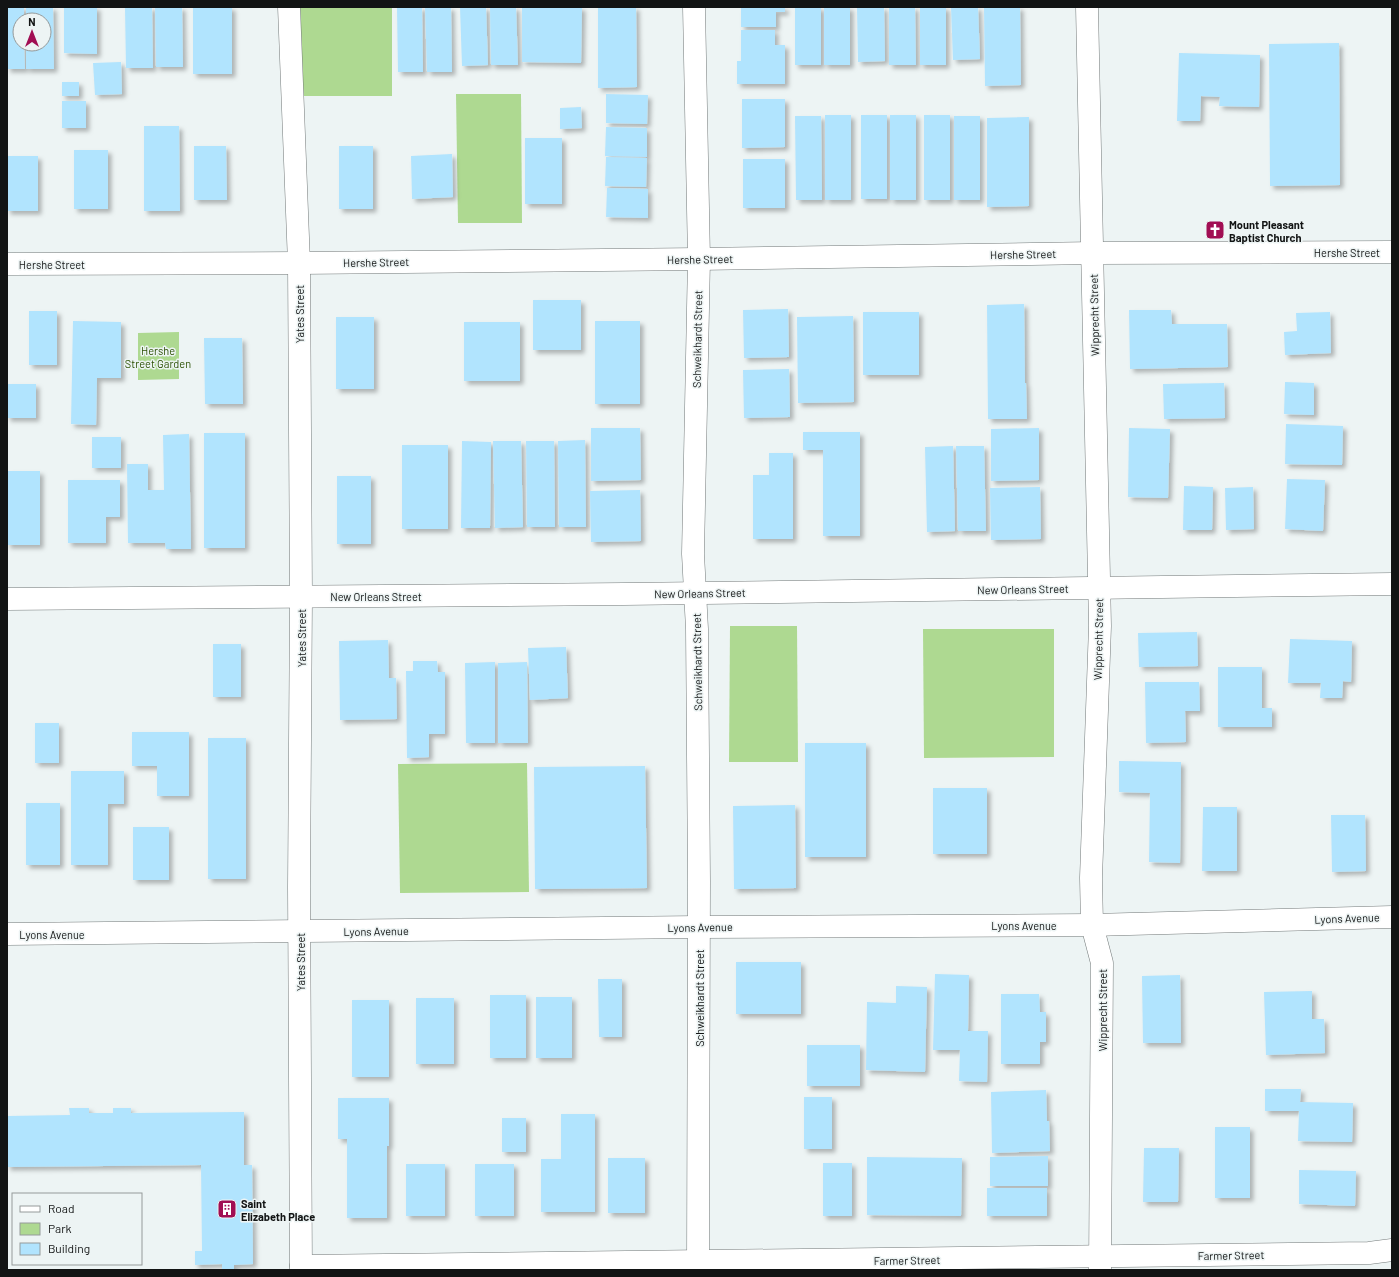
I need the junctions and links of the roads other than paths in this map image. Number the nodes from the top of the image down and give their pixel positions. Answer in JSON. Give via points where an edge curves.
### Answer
{"nodes":[{"id":1,"x":289,"y":7,"type":"edge"},
{"id":2,"x":694,"y":7,"type":"edge"},
{"id":3,"x":1087,"y":7,"type":"edge"},
{"id":4,"x":1392,"y":252,"type":"edge"},
{"id":5,"x":1093,"y":253,"type":"junction"},
{"id":6,"x":699,"y":260,"type":"junction"},
{"id":7,"x":299,"y":263,"type":"junction"},
{"id":8,"x":7,"y":264,"type":"edge"},
{"id":9,"x":1392,"y":584,"type":"edge"},
{"id":10,"x":1099,"y":588,"type":"junction"},
{"id":11,"x":694,"y":593,"type":"junction"},
{"id":12,"x":301,"y":596,"type":"junction"},
{"id":13,"x":7,"y":599,"type":"edge"},
{"id":14,"x":1392,"y":917,"type":"edge"},
{"id":15,"x":1092,"y":925,"type":"junction"},
{"id":16,"x":699,"y":927,"type":"junction"},
{"id":17,"x":300,"y":932,"type":"junction"},
{"id":18,"x":7,"y":934,"type":"edge"},
{"id":19,"x":1392,"y":1250,"type":"edge"},
{"id":20,"x":1100,"y":1264,"type":"edge"},
{"id":21,"x":698,"y":1266,"type":"edge"},
{"id":22,"x":301,"y":1268,"type":"edge"}],
"edges":[{"from":1,"to":7,"type":"street","name":"Yates Street"},
{"from":2,"to":6,"type":"street","name":"Schweikhardt Street"},
{"from":3,"to":5,"type":"street","name":"Wipprecht Street"},
{"from":4,"to":5,"type":"street","name":"Hershe Street"},
{"from":5,"to":6,"type":"street","name":"Hershe Street"},
{"from":5,"to":10,"type":"street","name":"Wipprecht Street"},
{"from":6,"to":7,"type":"street","name":"Hershe Street"},
{"from":6,"to":11,"type":"street","name":"Schweikhardt Street"},
{"from":7,"to":8,"type":"street","name":"Hershe Street"},
{"from":7,"to":12,"type":"street","name":"Yates Street"},
{"from":9,"to":10,"type":"street","name":"New Orleans Street"},
{"from":10,"to":11,"type":"street","name":"New Orleans Street"},
{"from":10,"to":15,"type":"street","name":"Wipprecht Street"},
{"from":11,"to":12,"type":"street","name":"New Orleans Street"},
{"from":11,"to":16,"type":"street","name":"Schweikhardt Street","via":[[697,629]]},
{"from":12,"to":13,"type":"street","name":"New Orleans Street"},
{"from":12,"to":17,"type":"street","name":"Yates Street"},
{"from":14,"to":15,"type":"street","name":"Lyons Avenue"},
{"from":15,"to":16,"type":"street","name":"Lyons Avenue"},
{"from":15,"to":20,"type":"street","name":"Wipprecht Street","via":[[1102,963]]},
{"from":16,"to":17,"type":"street","name":"Lyons Avenue"},
{"from":16,"to":21,"type":"street","name":"Schweikhardt Street"},
{"from":17,"to":18,"type":"street","name":"Lyons Avenue"},
{"from":17,"to":22,"type":"street","name":"Yates Street"},
{"from":19,"to":20,"type":"street","name":"Farmer Street"},
{"from":20,"to":21,"type":"street","name":"Farmer Street"},
{"from":21,"to":22,"type":"street","name":"Farmer Street"}]}
